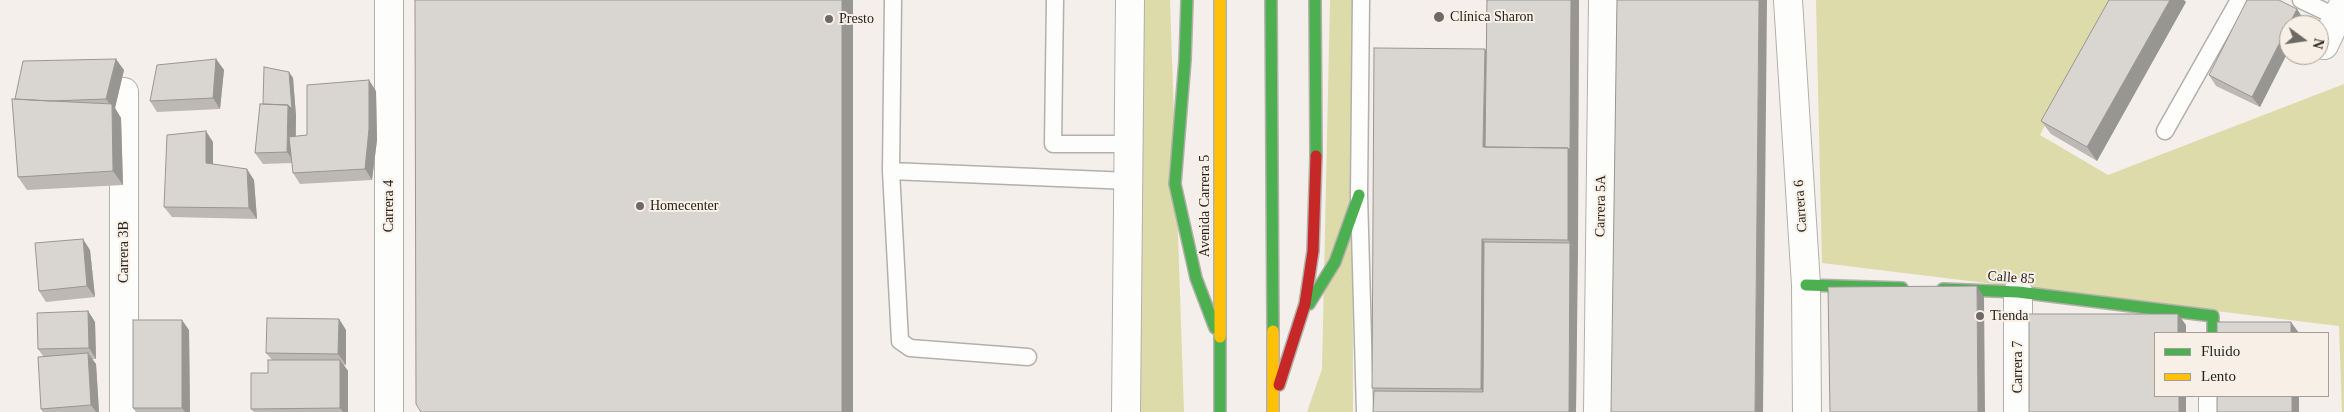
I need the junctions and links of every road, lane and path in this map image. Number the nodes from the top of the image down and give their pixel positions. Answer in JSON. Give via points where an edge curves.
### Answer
{"nodes":[{"id":1,"x":389,"y":0,"type":"edge"},
{"id":2,"x":893,"y":0,"type":"edge"},
{"id":3,"x":1055,"y":0,"type":"edge"},
{"id":4,"x":1130,"y":0,"type":"edge"},
{"id":5,"x":1187,"y":0,"type":"edge"},
{"id":6,"x":1220,"y":0,"type":"edge"},
{"id":7,"x":1271,"y":0,"type":"edge"},
{"id":8,"x":1316,"y":0,"type":"edge"},
{"id":9,"x":1361,"y":0,"type":"edge"},
{"id":10,"x":1603,"y":0,"type":"edge"},
{"id":11,"x":1788,"y":0,"type":"edge"},
{"id":12,"x":2238,"y":0,"type":"edge"},
{"id":13,"x":2301,"y":0,"type":"edge"},
{"id":14,"x":2341,"y":10,"type":"edge"},
{"id":15,"x":2329,"y":35,"type":"edge"},
{"id":16,"x":124,"y":92,"type":"dead end"},
{"id":17,"x":2165,"y":131,"type":"dead end"},
{"id":18,"x":1128,"y":144,"type":"junction"},
{"id":19,"x":891,"y":170,"type":"junction"},
{"id":20,"x":1129,"y":181,"type":"junction"},
{"id":21,"x":1360,"y":195,"type":"junction"},
{"id":22,"x":1806,"y":285,"type":"junction"},
{"id":23,"x":1912,"y":288,"type":"edge"},
{"id":24,"x":1931,"y":289,"type":"edge"},
{"id":25,"x":2018,"y":292,"type":"junction"},
{"id":26,"x":1300,"y":318,"type":"junction"},
{"id":27,"x":2213,"y":332,"type":"edge"},
{"id":28,"x":1220,"y":340,"type":"junction"},
{"id":29,"x":1028,"y":357,"type":"dead end"},
{"id":30,"x":2213,"y":397,"type":"edge"},
{"id":31,"x":1273,"y":407,"type":"edge"},
{"id":32,"x":124,"y":412,"type":"edge"},
{"id":33,"x":389,"y":412,"type":"edge"},
{"id":34,"x":1126,"y":412,"type":"edge"},
{"id":35,"x":1220,"y":412,"type":"edge"},
{"id":36,"x":1365,"y":412,"type":"edge"},
{"id":37,"x":1598,"y":412,"type":"edge"},
{"id":38,"x":1807,"y":412,"type":"edge"},
{"id":39,"x":2018,"y":412,"type":"edge"},
{"id":40,"x":2213,"y":412,"type":"edge"}],
"edges":[{"from":1,"to":33,"type":"street","name":"Carrera 4"},
{"from":2,"to":19,"type":"lane"},
{"from":3,"to":18,"type":"lane","via":[[1053,144]]},
{"from":4,"to":18,"type":"street"},
{"from":5,"to":28,"type":"main road","via":[[1186,60],[1175,184],[1196,278]]},
{"from":6,"to":28,"type":"main road","name":"Avenida Carrera 5"},
{"from":7,"to":31,"type":"main road"},
{"from":8,"to":26,"type":"main road","via":[[1316,203],[1313,251]]},
{"from":9,"to":21,"type":"lane"},
{"from":10,"to":37,"type":"street","name":"Carrera 5A"},
{"from":11,"to":22,"type":"street","name":"Carrera 6"},
{"from":12,"to":17,"type":"lane"},
{"from":13,"to":14,"type":"lane"},
{"from":14,"to":15,"type":"street"},
{"from":16,"to":32,"type":"street","name":"Carrera 3B"},
{"from":18,"to":20,"type":"street"},
{"from":19,"to":20,"type":"lane"},
{"from":19,"to":29,"type":"lane","via":[[900,341],[910,348]]},
{"from":20,"to":34,"type":"street"},
{"from":21,"to":26,"type":"main road","via":[[1335,262]]},
{"from":21,"to":36,"type":"lane"},
{"from":22,"to":23,"type":"main road"},
{"from":22,"to":38,"type":"street","name":"Carrera 6"},
{"from":24,"to":25,"type":"main road","name":"Calle 85"},
{"from":25,"to":27,"type":"main road","name":"Calle 85","via":[[2213,316]]},
{"from":25,"to":39,"type":"street","name":"Carrera 7"},
{"from":26,"to":31,"type":"main road"},
{"from":28,"to":35,"type":"main road","name":"Avenida Carrera 5"},
{"from":30,"to":40,"type":"street"}]}
